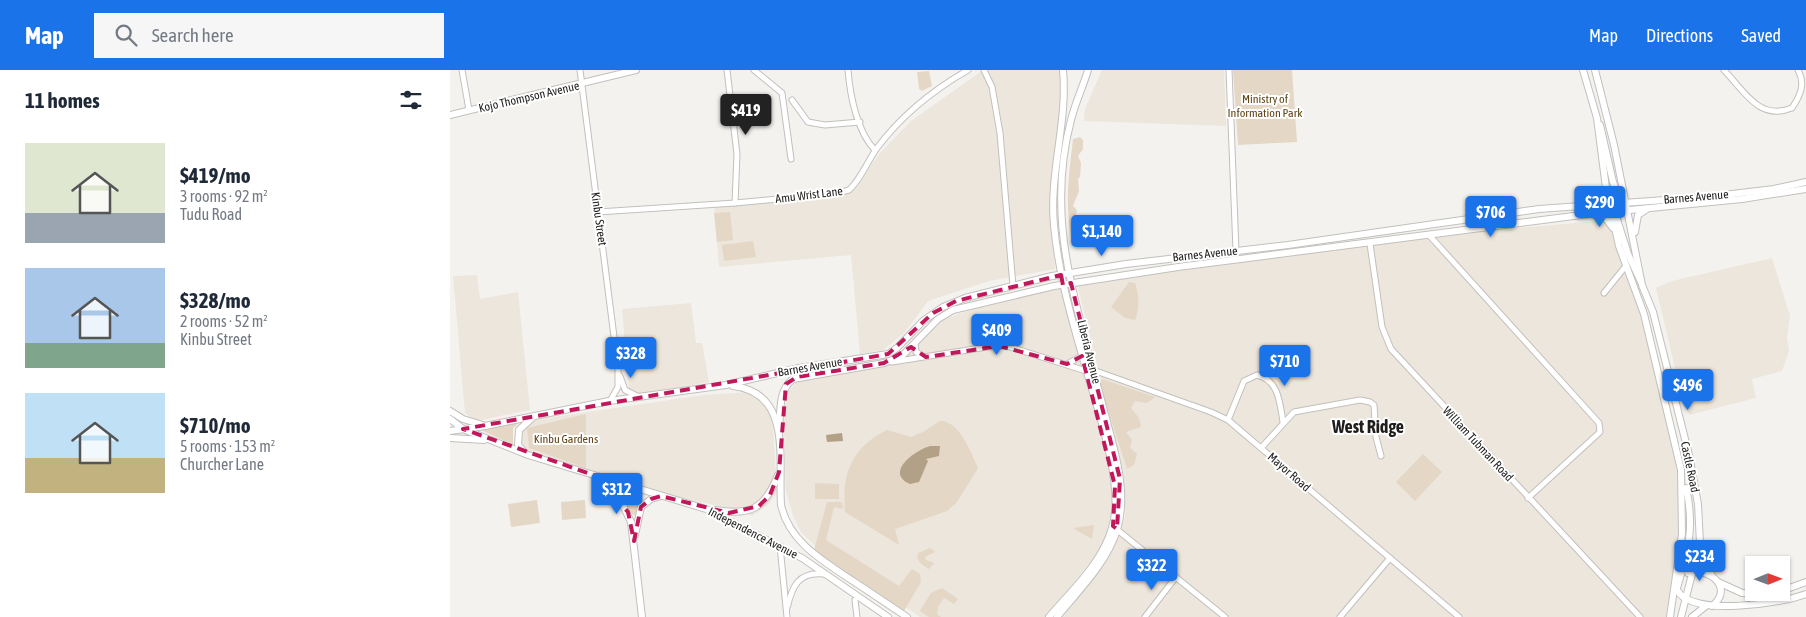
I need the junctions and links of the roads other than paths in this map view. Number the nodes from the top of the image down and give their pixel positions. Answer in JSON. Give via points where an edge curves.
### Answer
{"nodes":[{"id":1,"x":462,"y":70,"type":"edge"},
{"id":2,"x":580,"y":70,"type":"edge"},
{"id":3,"x":636,"y":70,"type":"edge"},
{"id":4,"x":727,"y":70,"type":"edge"},
{"id":5,"x":754,"y":70,"type":"edge"},
{"id":6,"x":848,"y":70,"type":"edge"},
{"id":7,"x":968,"y":70,"type":"edge"},
{"id":8,"x":984,"y":70,"type":"edge"},
{"id":9,"x":1063,"y":70,"type":"edge"},
{"id":10,"x":1088,"y":70,"type":"edge"},
{"id":11,"x":1229,"y":70,"type":"edge"},
{"id":12,"x":1583,"y":70,"type":"edge"},
{"id":13,"x":1595,"y":70,"type":"edge"},
{"id":14,"x":1724,"y":70,"type":"edge"},
{"id":15,"x":1798,"y":70,"type":"edge"},
{"id":16,"x":582,"y":85,"type":"junction"},
{"id":17,"x":792,"y":100,"type":"dead end"},
{"id":18,"x":1065,"y":106,"type":"junction"},
{"id":19,"x":1074,"y":108,"type":"junction"},
{"id":20,"x":469,"y":110,"type":"junction"},
{"id":21,"x":450,"y":115,"type":"edge"},
{"id":22,"x":1597,"y":118,"type":"junction"},
{"id":23,"x":860,"y":122,"type":"junction"},
{"id":24,"x":876,"y":150,"type":"junction"},
{"id":25,"x":791,"y":159,"type":"dead end"},
{"id":26,"x":1806,"y":182,"type":"edge"},
{"id":27,"x":1606,"y":188,"type":"junction"},
{"id":28,"x":1624,"y":190,"type":"junction"},
{"id":29,"x":1804,"y":191,"type":"edge"},
{"id":30,"x":1644,"y":200,"type":"junction"},
{"id":31,"x":735,"y":203,"type":"junction"},
{"id":32,"x":1609,"y":203,"type":"junction"},
{"id":33,"x":1622,"y":203,"type":"junction"},
{"id":34,"x":1592,"y":204,"type":"junction"},
{"id":35,"x":1649,"y":208,"type":"junction"},
{"id":36,"x":1613,"y":211,"type":"junction"},
{"id":37,"x":1628,"y":211,"type":"junction"},
{"id":38,"x":598,"y":212,"type":"junction"},
{"id":39,"x":1590,"y":214,"type":"junction"},
{"id":40,"x":1429,"y":235,"type":"junction"},
{"id":41,"x":1616,"y":235,"type":"junction"},
{"id":42,"x":1634,"y":240,"type":"junction"},
{"id":43,"x":1370,"y":244,"type":"junction"},
{"id":44,"x":1236,"y":251,"type":"junction"},
{"id":45,"x":1625,"y":267,"type":"junction"},
{"id":46,"x":1069,"y":273,"type":"junction"},
{"id":47,"x":1061,"y":275,"type":"junction"},
{"id":48,"x":1071,"y":284,"type":"junction"},
{"id":49,"x":1063,"y":285,"type":"junction"},
{"id":50,"x":1642,"y":285,"type":"junction"},
{"id":51,"x":1013,"y":286,"type":"junction"},
{"id":52,"x":1604,"y":292,"type":"dead end"},
{"id":53,"x":915,"y":343,"type":"junction"},
{"id":54,"x":1082,"y":356,"type":"junction"},
{"id":55,"x":926,"y":357,"type":"junction"},
{"id":56,"x":884,"y":362,"type":"junction"},
{"id":57,"x":1067,"y":364,"type":"junction"},
{"id":58,"x":618,"y":368,"type":"junction"},
{"id":59,"x":1090,"y":370,"type":"junction"},
{"id":60,"x":726,"y":385,"type":"junction"},
{"id":61,"x":641,"y":396,"type":"junction"},
{"id":62,"x":609,"y":402,"type":"junction"},
{"id":63,"x":450,"y":411,"type":"edge"},
{"id":64,"x":533,"y":417,"type":"junction"},
{"id":65,"x":450,"y":419,"type":"edge"},
{"id":66,"x":1228,"y":420,"type":"junction"},
{"id":67,"x":1283,"y":422,"type":"junction"},
{"id":68,"x":485,"y":426,"type":"junction"},
{"id":69,"x":463,"y":429,"type":"junction"},
{"id":70,"x":450,"y":430,"type":"edge"},
{"id":71,"x":779,"y":434,"type":"junction"},
{"id":72,"x":450,"y":438,"type":"edge"},
{"id":73,"x":491,"y":440,"type":"junction"},
{"id":74,"x":1261,"y":448,"type":"junction"},
{"id":75,"x":528,"y":455,"type":"junction"},
{"id":76,"x":1381,"y":456,"type":"dead end"},
{"id":77,"x":1681,"y":470,"type":"junction"},
{"id":78,"x":779,"y":472,"type":"junction"},
{"id":79,"x":596,"y":476,"type":"junction"},
{"id":80,"x":661,"y":496,"type":"junction"},
{"id":81,"x":1528,"y":498,"type":"junction"},
{"id":82,"x":706,"y":509,"type":"junction"},
{"id":83,"x":1115,"y":528,"type":"junction"},
{"id":84,"x":634,"y":541,"type":"junction"},
{"id":85,"x":1700,"y":542,"type":"junction"},
{"id":86,"x":780,"y":545,"type":"junction"},
{"id":87,"x":1390,"y":558,"type":"junction"},
{"id":88,"x":1692,"y":572,"type":"junction"},
{"id":89,"x":826,"y":574,"type":"junction"},
{"id":90,"x":1712,"y":576,"type":"junction"},
{"id":91,"x":1176,"y":577,"type":"junction"},
{"id":92,"x":1680,"y":577,"type":"junction"},
{"id":93,"x":1718,"y":582,"type":"junction"},
{"id":94,"x":1806,"y":582,"type":"edge"},
{"id":95,"x":1790,"y":588,"type":"edge"},
{"id":96,"x":1677,"y":590,"type":"junction"},
{"id":97,"x":1745,"y":593,"type":"edge"},
{"id":98,"x":1806,"y":594,"type":"edge"},
{"id":99,"x":855,"y":600,"type":"dead end"},
{"id":100,"x":1684,"y":600,"type":"junction"},
{"id":101,"x":1709,"y":606,"type":"junction"},
{"id":102,"x":786,"y":614,"type":"edge"},
{"id":103,"x":1670,"y":615,"type":"edge"},
{"id":104,"x":642,"y":617,"type":"edge"},
{"id":105,"x":857,"y":617,"type":"edge"},
{"id":106,"x":888,"y":617,"type":"edge"},
{"id":107,"x":907,"y":617,"type":"edge"},
{"id":108,"x":1049,"y":617,"type":"edge"},
{"id":109,"x":1058,"y":617,"type":"edge"},
{"id":110,"x":1145,"y":617,"type":"edge"},
{"id":111,"x":1225,"y":617,"type":"edge"},
{"id":112,"x":1340,"y":617,"type":"edge"},
{"id":113,"x":1459,"y":617,"type":"edge"},
{"id":114,"x":1640,"y":617,"type":"edge"},
{"id":115,"x":1681,"y":617,"type":"edge"},
{"id":116,"x":1692,"y":617,"type":"edge"}],
"edges":[{"from":1,"to":20,"type":"street"},
{"from":2,"to":16,"type":"street","name":"Kinbu Street"},
{"from":3,"to":16,"type":"main road","name":"Kojo Thompson Avenue"},
{"from":4,"to":31,"type":"street","via":[[737,154]]},
{"from":5,"to":25,"type":"street","via":[[782,93]]},
{"from":6,"to":23,"type":"street"},
{"from":7,"to":24,"type":"street","name":"Amu Wrist Lane","via":[[911,110]]},
{"from":8,"to":51,"type":"street","via":[[995,101],[1000,134]]},
{"from":9,"to":18,"type":"main road","name":"Liberia Avenue"},
{"from":10,"to":19,"type":"main road","name":"Liberia Avenue"},
{"from":11,"to":44,"type":"street"},
{"from":12,"to":22,"type":"main road","name":"Castle Road"},
{"from":13,"to":28,"type":"main road","name":"Castle Road"},
{"from":14,"to":15,"type":"street","via":[[1762,110],[1772,112],[1792,108],[1804,82]]},
{"from":16,"to":20,"type":"main road","name":"Kojo Thompson Avenue"},
{"from":16,"to":38,"type":"street","name":"Kinbu Street"},
{"from":17,"to":23,"type":"street","via":[[808,122],[826,125]]},
{"from":18,"to":19,"type":"main road"},
{"from":18,"to":47,"type":"main road","name":"Liberia Avenue","via":[[1053,214]]},
{"from":19,"to":46,"type":"main road","name":"Liberia Avenue","via":[[1064,153],[1061,191]]},
{"from":20,"to":21,"type":"main road","name":"Kojo Thompson Avenue"},
{"from":22,"to":27,"type":"main road","name":"Castle Road"},
{"from":22,"to":33,"type":"main road"},
{"from":23,"to":24,"type":"street","via":[[866,139]]},
{"from":24,"to":31,"type":"street","name":"Amu Wrist Lane","via":[[854,185],[842,193]]},
{"from":26,"to":30,"type":"main road","name":"Barnes Avenue","via":[[1745,192]]},
{"from":27,"to":32,"type":"main road","name":"Castle Road"},
{"from":27,"to":34,"type":"main road","via":[[1600,199]]},
{"from":28,"to":30,"type":"main road","via":[[1632,197]]},
{"from":28,"to":33,"type":"main road","name":"Castle Road"},
{"from":29,"to":35,"type":"main road","name":"Barnes Avenue"},
{"from":30,"to":33,"type":"main road","name":"Barnes Avenue"},
{"from":31,"to":38,"type":"street","name":"Amu Wrist Lane"},
{"from":32,"to":33,"type":"main road","name":"Barnes Avenue"},
{"from":32,"to":34,"type":"main road","name":"Barnes Avenue"},
{"from":32,"to":36,"type":"main road","name":"Castle Road"},
{"from":33,"to":36,"type":"main road"},
{"from":33,"to":37,"type":"main road","name":"Castle Road"},
{"from":34,"to":44,"type":"main road","name":"Barnes Avenue"},
{"from":35,"to":37,"type":"main road","name":"Barnes Avenue"},
{"from":35,"to":42,"type":"main road","via":[[1637,218]]},
{"from":36,"to":37,"type":"main road","name":"Barnes Avenue"},
{"from":36,"to":39,"type":"main road","name":"Barnes Avenue"},
{"from":36,"to":41,"type":"main road","name":"Castle Road"},
{"from":36,"to":50,"type":"main road"},
{"from":37,"to":42,"type":"main road","name":"Castle Road"},
{"from":38,"to":58,"type":"street","name":"Kinbu Street"},
{"from":39,"to":40,"type":"main road","name":"Barnes Avenue"},
{"from":39,"to":41,"type":"main road","via":[[1606,219]]},
{"from":40,"to":43,"type":"main road","name":"Barnes Avenue"},
{"from":40,"to":81,"type":"street","via":[[1599,423],[1600,432]]},
{"from":41,"to":45,"type":"main road","name":"Castle Road"},
{"from":42,"to":50,"type":"main road","name":"Castle Road"},
{"from":43,"to":48,"type":"main road","name":"Barnes Avenue","via":[[1178,267]]},
{"from":43,"to":81,"type":"street","name":"William Tubman Road","via":[[1386,341]]},
{"from":44,"to":46,"type":"main road","name":"Barnes Avenue"},
{"from":45,"to":52,"type":"street"},
{"from":45,"to":77,"type":"main road","name":"Castle Road","via":[[1644,314]]},
{"from":46,"to":47,"type":"main road","name":"Barnes Avenue"},
{"from":46,"to":48,"type":"main road","name":"Liberia Avenue"},
{"from":47,"to":49,"type":"main road","name":"Liberia Avenue"},
{"from":47,"to":51,"type":"main road","name":"Barnes Avenue"},
{"from":48,"to":49,"type":"main road","name":"Barnes Avenue"},
{"from":48,"to":59,"type":"main road","name":"Liberia Avenue"},
{"from":49,"to":53,"type":"main road","name":"Barnes Avenue","via":[[953,310],[938,319]]},
{"from":49,"to":54,"type":"main road","name":"Liberia Avenue"},
{"from":50,"to":85,"type":"main road","name":"Castle Road","via":[[1653,312],[1694,478]]},
{"from":51,"to":60,"type":"main road","name":"Barnes Avenue","via":[[943,307],[888,354],[799,368]]},
{"from":53,"to":55,"type":"street","via":[[916,352]]},
{"from":53,"to":56,"type":"main road","name":"Barnes Avenue","via":[[902,356]]},
{"from":54,"to":57,"type":"street"},
{"from":54,"to":59,"type":"main road","name":"Liberia Avenue"},
{"from":55,"to":56,"type":"street","name":"Mayor Road"},
{"from":55,"to":57,"type":"street","name":"Mayor Road","via":[[1007,346]]},
{"from":56,"to":71,"type":"main road","name":"Barnes Avenue","via":[[793,379],[786,384],[782,394]]},
{"from":57,"to":59,"type":"street","name":"Mayor Road"},
{"from":58,"to":61,"type":"street","via":[[627,392]]},
{"from":58,"to":62,"type":"street","via":[[618,387]]},
{"from":59,"to":66,"type":"street","name":"Mayor Road"},
{"from":59,"to":83,"type":"main road","name":"Liberia Avenue","via":[[1115,486]]},
{"from":60,"to":61,"type":"main road","name":"Barnes Avenue"},
{"from":60,"to":71,"type":"main road","name":"Independence Avenue","via":[[749,388],[763,397],[773,412]]},
{"from":61,"to":62,"type":"main road","name":"Barnes Avenue"},
{"from":62,"to":64,"type":"main road","name":"Barnes Avenue"},
{"from":63,"to":68,"type":"main road"},
{"from":64,"to":68,"type":"main road","name":"Barnes Avenue"},
{"from":64,"to":75,"type":"main road","via":[[521,426],[517,438],[522,451]]},
{"from":65,"to":69,"type":"main road"},
{"from":66,"to":67,"type":"street","via":[[1244,381],[1257,375],[1274,386]]},
{"from":66,"to":74,"type":"street","name":"Mayor Road"},
{"from":67,"to":74,"type":"street"},
{"from":67,"to":76,"type":"street","via":[[1299,411],[1355,400],[1370,402],[1375,408],[1376,437]]},
{"from":68,"to":69,"type":"main road","name":"Barnes Avenue"},
{"from":69,"to":70,"type":"main road","name":"Barnes Avenue"},
{"from":69,"to":73,"type":"main road","name":"Independence Avenue"},
{"from":71,"to":78,"type":"main road","name":"Independence Avenue"},
{"from":72,"to":73,"type":"main road"},
{"from":73,"to":75,"type":"main road","name":"Independence Avenue"},
{"from":74,"to":87,"type":"street","name":"Mayor Road"},
{"from":75,"to":79,"type":"main road","name":"Independence Avenue"},
{"from":77,"to":92,"type":"main road","via":[[1691,525],[1689,547]]},
{"from":77,"to":103,"type":"main road","name":"Castle Road","via":[[1684,521]]},
{"from":78,"to":82,"type":"main road","via":[[770,495],[750,510],[737,513]]},
{"from":78,"to":107,"type":"main road","name":"Independence Avenue","via":[[783,514],[795,535],[821,560]]},
{"from":79,"to":80,"type":"main road","name":"Independence Avenue"},
{"from":79,"to":84,"type":"main road","via":[[628,512]]},
{"from":80,"to":82,"type":"main road","name":"Independence Avenue"},
{"from":80,"to":84,"type":"main road","via":[[641,507]]},
{"from":81,"to":114,"type":"street","name":"William Tubman Road"},
{"from":82,"to":86,"type":"main road","name":"Independence Avenue"},
{"from":83,"to":91,"type":"street"},
{"from":83,"to":108,"type":"main road","name":"Liberia Avenue","via":[[1099,556]]},
{"from":83,"to":109,"type":"main road","name":"Liberia Avenue","via":[[1102,561]]},
{"from":84,"to":104,"type":"main road"},
{"from":85,"to":88,"type":"main road","name":"Castle Road"},
{"from":85,"to":90,"type":"main road"},
{"from":86,"to":89,"type":"main road","name":"Independence Avenue"},
{"from":86,"to":102,"type":"street"},
{"from":87,"to":112,"type":"street"},
{"from":87,"to":113,"type":"street","name":"Mayor Road"},
{"from":88,"to":90,"type":"main road"},
{"from":88,"to":92,"type":"main road"},
{"from":88,"to":100,"type":"main road","name":"Castle Road"},
{"from":89,"to":102,"type":"street","via":[[808,574],[797,580],[789,594]]},
{"from":89,"to":106,"type":"main road","name":"Independence Avenue"},
{"from":90,"to":93,"type":"main road"},
{"from":91,"to":110,"type":"street"},
{"from":91,"to":111,"type":"street"},
{"from":92,"to":96,"type":"main road"},
{"from":93,"to":97,"type":"main road"},
{"from":93,"to":101,"type":"main road","via":[[1720,593],[1716,603]]},
{"from":94,"to":95,"type":"main road"},
{"from":96,"to":100,"type":"main road"},
{"from":96,"to":103,"type":"main road"},
{"from":98,"to":101,"type":"main road","via":[[1754,607]]},
{"from":99,"to":105,"type":"street"},
{"from":100,"to":101,"type":"main road"},
{"from":100,"to":115,"type":"main road","name":"Castle Road"},
{"from":101,"to":116,"type":"main road"}]}
